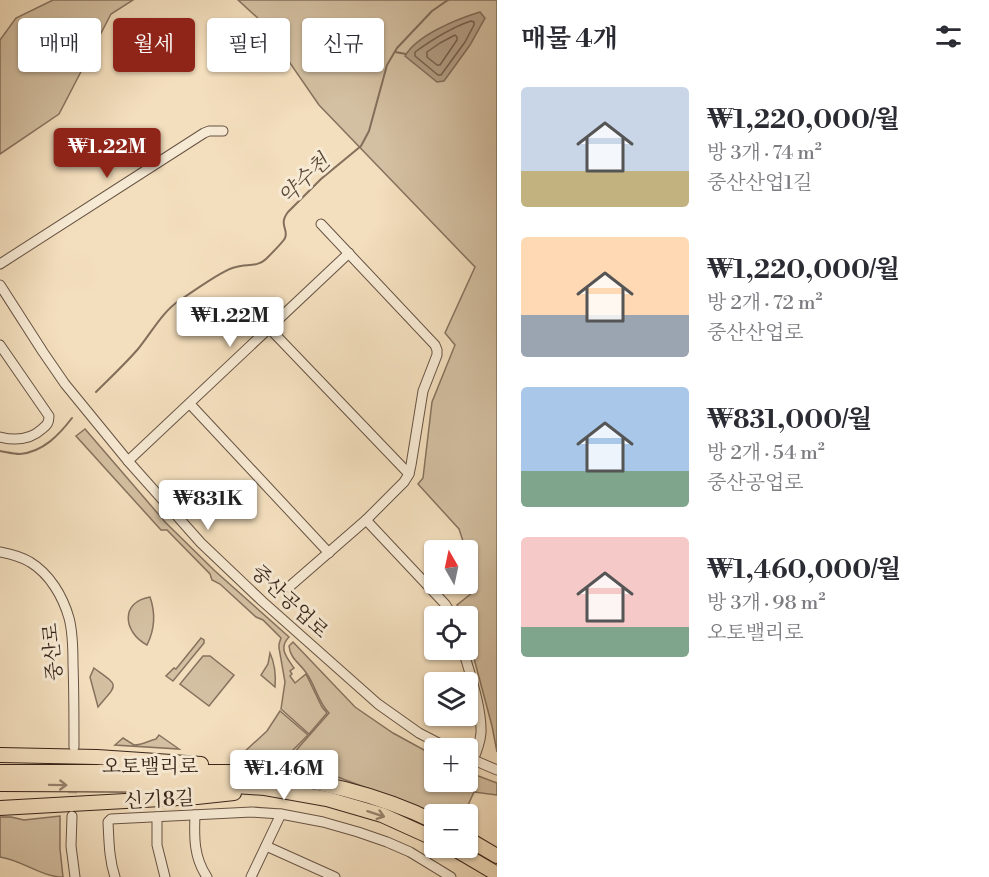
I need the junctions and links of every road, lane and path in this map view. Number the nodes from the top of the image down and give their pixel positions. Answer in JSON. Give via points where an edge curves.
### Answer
{"nodes":[{"id":1,"x":223,"y":131,"type":"dead end"},
{"id":2,"x":321,"y":224,"type":"dead end"},
{"id":3,"x":349,"y":254,"type":"junction"},
{"id":4,"x":0,"y":264,"type":"edge"},
{"id":5,"x":0,"y":285,"type":"edge"},
{"id":6,"x":270,"y":329,"type":"junction"},
{"id":7,"x":0,"y":345,"type":"edge"},
{"id":8,"x":9,"y":359,"type":"junction"},
{"id":9,"x":0,"y":365,"type":"edge"},
{"id":10,"x":190,"y":404,"type":"junction"},
{"id":11,"x":0,"y":437,"type":"edge"},
{"id":12,"x":128,"y":461,"type":"junction"},
{"id":13,"x":409,"y":474,"type":"junction"},
{"id":14,"x":366,"y":520,"type":"junction"},
{"id":15,"x":0,"y":552,"type":"edge"},
{"id":16,"x":329,"y":553,"type":"junction"},
{"id":17,"x":289,"y":587,"type":"dead end"},
{"id":18,"x":446,"y":606,"type":"edge"},
{"id":19,"x":466,"y":660,"type":"edge"},
{"id":20,"x":431,"y":738,"type":"edge"},
{"id":21,"x":74,"y":747,"type":"tunnel mouth"},
{"id":22,"x":478,"y":748,"type":"edge"},
{"id":23,"x":0,"y":755,"type":"edge"},
{"id":24,"x":478,"y":762,"type":"edge"},
{"id":25,"x":497,"y":770,"type":"edge"},
{"id":26,"x":0,"y":772,"type":"edge"},
{"id":27,"x":250,"y":772,"type":"junction"},
{"id":28,"x":0,"y":784,"type":"edge"},
{"id":29,"x":265,"y":788,"type":"junction"},
{"id":30,"x":0,"y":808,"type":"edge"},
{"id":31,"x":281,"y":814,"type":"junction"},
{"id":32,"x":195,"y":815,"type":"junction"},
{"id":33,"x":72,"y":816,"type":"tunnel mouth"},
{"id":34,"x":157,"y":817,"type":"junction"},
{"id":35,"x":424,"y":817,"type":"edge"},
{"id":36,"x":424,"y":834,"type":"edge"},
{"id":37,"x":478,"y":845,"type":"edge"},
{"id":38,"x":266,"y":846,"type":"junction"},
{"id":39,"x":495,"y":854,"type":"edge"},
{"id":40,"x":470,"y":858,"type":"edge"},
{"id":41,"x":497,"y":874,"type":"edge"},
{"id":42,"x":75,"y":877,"type":"edge"},
{"id":43,"x":116,"y":877,"type":"edge"},
{"id":44,"x":165,"y":877,"type":"edge"},
{"id":45,"x":207,"y":877,"type":"edge"},
{"id":46,"x":251,"y":877,"type":"edge"},
{"id":47,"x":335,"y":877,"type":"edge"},
{"id":48,"x":451,"y":877,"type":"edge"}],
"edges":[{"from":1,"to":4,"type":"street","via":[[204,133]]},
{"from":2,"to":3,"type":"street"},
{"from":3,"to":6,"type":"street"},
{"from":3,"to":13,"type":"street","via":[[437,350],[423,391]]},
{"from":5,"to":12,"type":"street","name":"중산공업로","via":[[65,384]]},
{"from":6,"to":10,"type":"street"},
{"from":6,"to":13,"type":"street"},
{"from":7,"to":8,"type":"street"},
{"from":8,"to":9,"type":"street"},
{"from":8,"to":11,"type":"street","via":[[49,420],[30,437]]},
{"from":10,"to":12,"type":"street"},
{"from":10,"to":16,"type":"street"},
{"from":12,"to":20,"type":"street","name":"중산공업로","via":[[201,543],[262,601],[378,704]]},
{"from":13,"to":14,"type":"street"},
{"from":14,"to":16,"type":"street"},
{"from":14,"to":18,"type":"street"},
{"from":15,"to":21,"type":"street","name":"중산로","via":[[36,567],[50,581],[64,606],[73,654]]},
{"from":16,"to":17,"type":"street"},
{"from":19,"to":22,"type":"street","via":[[479,713]]},
{"from":23,"to":27,"type":"highway","via":[[220,765]]},
{"from":24,"to":25,"type":"street"},
{"from":26,"to":27,"type":"highway","name":"오토밸리로"},
{"from":27,"to":35,"type":"highway","name":"오토밸리로","via":[[324,783]]},
{"from":28,"to":29,"type":"highway","name":"오토밸리로","one_way":true},
{"from":29,"to":30,"type":"highway","via":[[197,797]]},
{"from":29,"to":36,"type":"highway","name":"오토밸리로","one_way":true,"via":[[338,802],[382,815]]},
{"from":31,"to":32,"type":"street","name":"신기8길"},
{"from":31,"to":38,"type":"street"},
{"from":31,"to":48,"type":"street","name":"신기8길","via":[[387,842]]},
{"from":32,"to":34,"type":"street","name":"신기8길"},
{"from":32,"to":45,"type":"street","via":[[195,850]]},
{"from":33,"to":42,"type":"street"},
{"from":34,"to":43,"type":"street","name":"신기8길","via":[[108,822]]},
{"from":34,"to":44,"type":"street","via":[[157,845]]},
{"from":37,"to":39,"type":"highway"},
{"from":38,"to":46,"type":"street"},
{"from":38,"to":47,"type":"street"},
{"from":40,"to":41,"type":"highway"}]}
